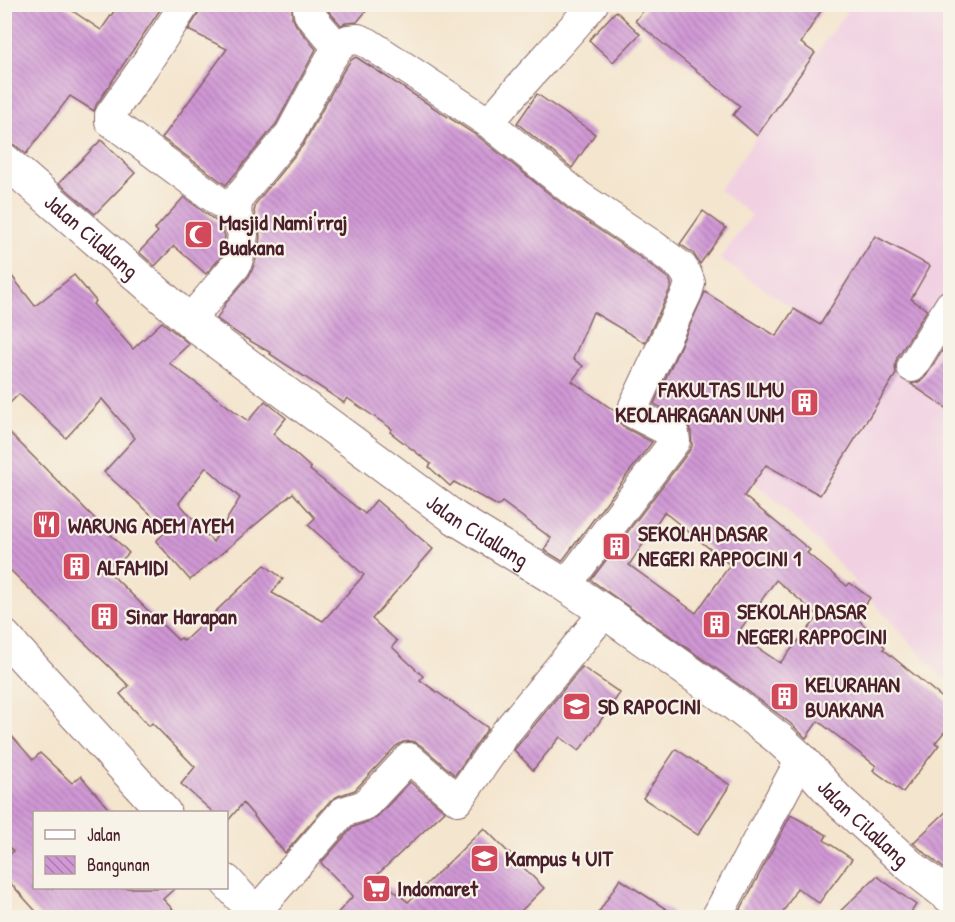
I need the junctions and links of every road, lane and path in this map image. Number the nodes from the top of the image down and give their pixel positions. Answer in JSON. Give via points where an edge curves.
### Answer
{"nodes":[{"id":1,"x":185,"y":4,"type":"edge"},
{"id":2,"x":310,"y":4,"type":"edge"},
{"id":3,"x":593,"y":4,"type":"edge"},
{"id":4,"x":338,"y":48,"type":"junction"},
{"id":5,"x":489,"y":123,"type":"junction"},
{"id":6,"x":4,"y":160,"type":"edge"},
{"id":7,"x":236,"y":214,"type":"junction"},
{"id":8,"x":951,"y":305,"type":"edge"},
{"id":9,"x":189,"y":321,"type":"junction"},
{"id":10,"x":912,"y":367,"type":"dead end"},
{"id":11,"x":566,"y":585,"type":"junction"},
{"id":12,"x":605,"y":612,"type":"junction"},
{"id":13,"x":4,"y":636,"type":"edge"},
{"id":14,"x":801,"y":759,"type":"junction"},
{"id":15,"x":163,"y":811,"type":"edge"},
{"id":16,"x":228,"y":883,"type":"edge"},
{"id":17,"x":951,"y":897,"type":"edge"},
{"id":18,"x":257,"y":915,"type":"edge"},
{"id":19,"x":716,"y":918,"type":"edge"}],
"edges":[{"from":1,"to":7,"type":"street","via":[[110,115],[110,121]]},
{"from":2,"to":4,"type":"street","via":[[309,14]]},
{"from":3,"to":5,"type":"street"},
{"from":4,"to":5,"type":"street","via":[[348,40],[368,43]]},
{"from":4,"to":7,"type":"street","via":[[290,134],[241,194]]},
{"from":5,"to":11,"type":"street","via":[[579,196],[682,267],[690,283],[633,406],[633,412],[674,434],[675,441]]},
{"from":6,"to":9,"type":"street","name":"Jalan Cilallang"},
{"from":7,"to":9,"type":"street","via":[[243,234],[236,265]]},
{"from":8,"to":10,"type":"street"},
{"from":9,"to":11,"type":"street","name":"Jalan Cilallang","via":[[455,518]]},
{"from":11,"to":12,"type":"street","name":"Jalan Cilallang"},
{"from":12,"to":14,"type":"street","name":"Jalan Cilallang","via":[[730,701]]},
{"from":12,"to":18,"type":"street","via":[[506,732],[458,800],[409,758],[365,805],[343,812]]},
{"from":13,"to":15,"type":"street"},
{"from":14,"to":17,"type":"street","name":"Jalan Cilallang","via":[[869,829]]},
{"from":14,"to":19,"type":"street"},
{"from":16,"to":18,"type":"street"}]}
